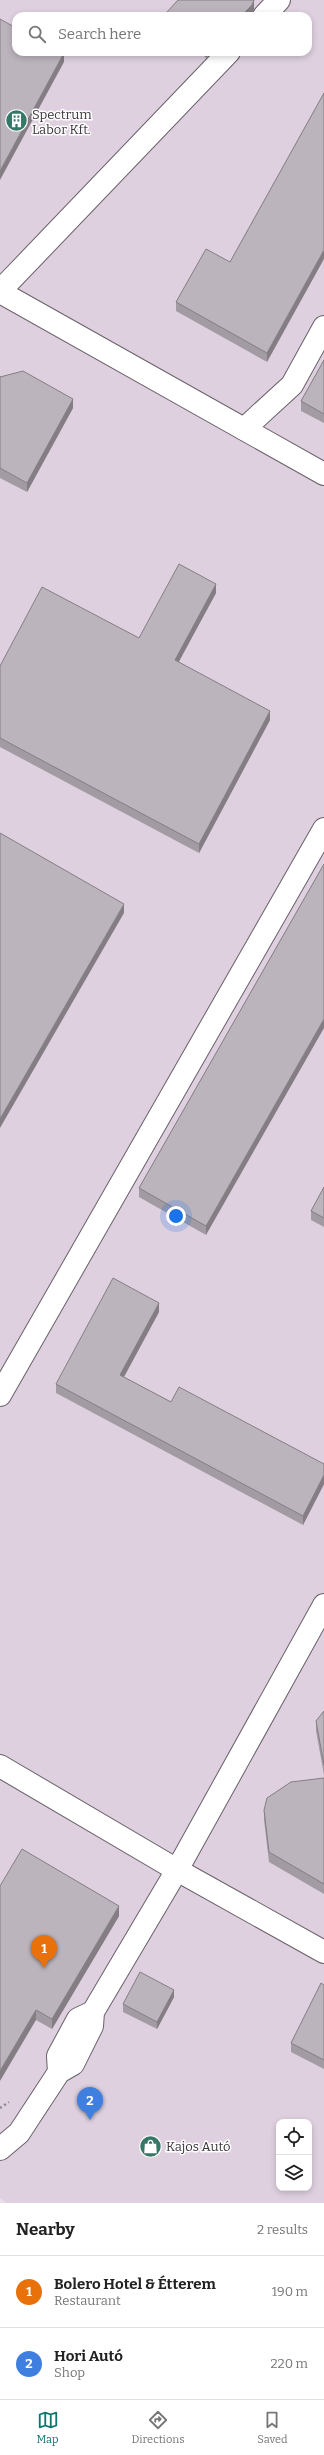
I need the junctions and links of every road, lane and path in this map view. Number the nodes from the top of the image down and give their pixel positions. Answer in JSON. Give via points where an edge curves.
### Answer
{"nodes":[{"id":1,"x":279,"y":0,"type":"edge"},
{"id":2,"x":268,"y":12,"type":"edge"},
{"id":3,"x":225,"y":56,"type":"edge"},
{"id":4,"x":0,"y":291,"type":"edge"},
{"id":5,"x":324,"y":327,"type":"edge"},
{"id":6,"x":244,"y":429,"type":"junction"},
{"id":7,"x":324,"y":474,"type":"edge"},
{"id":8,"x":324,"y":829,"type":"edge"},
{"id":9,"x":0,"y":1395,"type":"edge"},
{"id":10,"x":324,"y":1605,"type":"edge"},
{"id":11,"x":0,"y":1766,"type":"edge"},
{"id":12,"x":177,"y":1870,"type":"junction"},
{"id":13,"x":324,"y":1952,"type":"edge"},
{"id":14,"x":0,"y":2149,"type":"edge"}],
"edges":[{"from":1,"to":2,"type":"lane"},
{"from":3,"to":4,"type":"lane"},
{"from":4,"to":6,"type":"lane"},
{"from":5,"to":6,"type":"lane","via":[[292,385]]},
{"from":6,"to":7,"type":"lane"},
{"from":8,"to":9,"type":"lane"},
{"from":10,"to":12,"type":"lane"},
{"from":11,"to":12,"type":"lane"},
{"from":12,"to":13,"type":"lane"},
{"from":12,"to":14,"type":"lane","via":[[92,2012],[92,2026],[73,2064],[59,2072],[19,2132]]}]}
